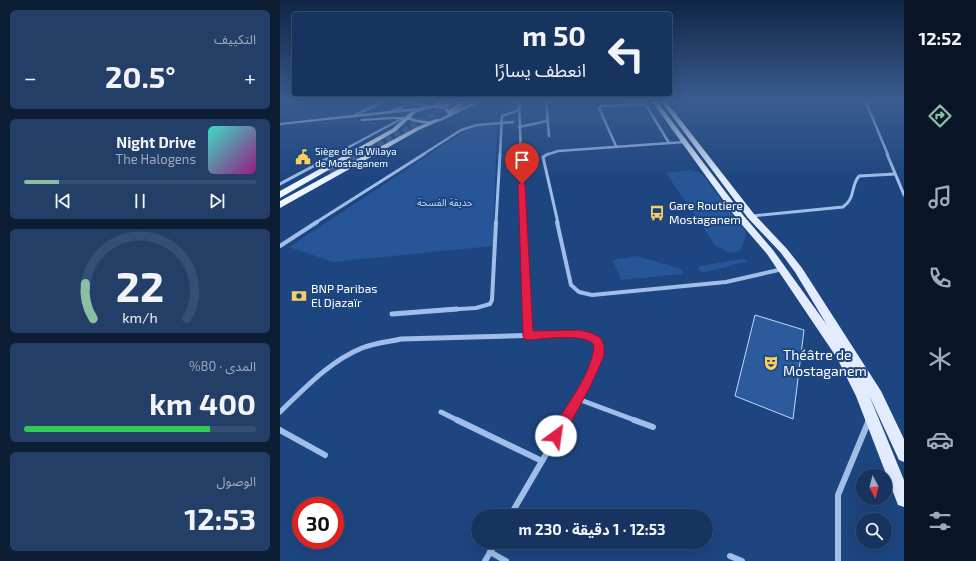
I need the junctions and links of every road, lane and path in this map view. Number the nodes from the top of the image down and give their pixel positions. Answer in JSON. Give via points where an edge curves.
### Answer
{"nodes":[{"id":1,"x":305,"y":126,"type":"edge"},
{"id":2,"x":390,"y":126,"type":"edge"},
{"id":3,"x":398,"y":126,"type":"edge"},
{"id":4,"x":424,"y":126,"type":"edge"},
{"id":5,"x":473,"y":126,"type":"edge"},
{"id":6,"x":502,"y":126,"type":"edge"},
{"id":7,"x":523,"y":126,"type":"edge"},
{"id":8,"x":548,"y":126,"type":"edge"},
{"id":9,"x":607,"y":126,"type":"edge"},
{"id":10,"x":659,"y":126,"type":"edge"},
{"id":11,"x":672,"y":126,"type":"edge"},
{"id":12,"x":682,"y":126,"type":"edge"},
{"id":13,"x":876,"y":126,"type":"edge"},
{"id":14,"x":519,"y":127,"type":"joint"},
{"id":15,"x":280,"y":129,"type":"edge"},
{"id":16,"x":550,"y":136,"type":"dead end"},
{"id":17,"x":684,"y":142,"type":"junction"},
{"id":18,"x":669,"y":143,"type":"junction"},
{"id":19,"x":616,"y":146,"type":"junction"},
{"id":20,"x":895,"y":174,"type":"junction"},
{"id":21,"x":280,"y":184,"type":"edge"},
{"id":22,"x":904,"y":195,"type":"edge"},
{"id":23,"x":280,"y":197,"type":"edge"},
{"id":24,"x":280,"y":204,"type":"edge"},
{"id":25,"x":751,"y":216,"type":"junction"},
{"id":26,"x":280,"y":246,"type":"edge"},
{"id":27,"x":783,"y":269,"type":"junction"},
{"id":28,"x":392,"y":314,"type":"dead end"},
{"id":29,"x":528,"y":336,"type":"junction"},
{"id":30,"x":578,"y":399,"type":"junction"},
{"id":31,"x":280,"y":412,"type":"edge"},
{"id":32,"x":441,"y":412,"type":"dead end"},
{"id":33,"x":870,"y":416,"type":"junction"},
{"id":34,"x":653,"y":428,"type":"dead end"},
{"id":35,"x":280,"y":430,"type":"edge"},
{"id":36,"x":325,"y":455,"type":"dead end"},
{"id":37,"x":904,"y":455,"type":"edge"},
{"id":38,"x":542,"y":461,"type":"junction"},
{"id":39,"x":904,"y":499,"type":"edge"},
{"id":40,"x":514,"y":509,"type":"edge"},
{"id":41,"x":492,"y":549,"type":"edge"},
{"id":42,"x":490,"y":552,"type":"junction"},
{"id":43,"x":730,"y":556,"type":"dead end"},
{"id":44,"x":485,"y":561,"type":"edge"},
{"id":45,"x":506,"y":561,"type":"edge"},
{"id":46,"x":742,"y":561,"type":"edge"},
{"id":47,"x":838,"y":561,"type":"edge"}],
"edges":[{"from":1,"to":15,"type":"main road"},
{"from":2,"to":21,"type":"street"},
{"from":3,"to":23,"type":"highway"},
{"from":4,"to":24,"type":"highway"},
{"from":5,"to":26,"type":"street","via":[[460,130]]},
{"from":6,"to":28,"type":"street","via":[[490,304],[476,308]]},
{"from":7,"to":14,"type":"street"},
{"from":8,"to":16,"type":"street"},
{"from":9,"to":19,"type":"street"},
{"from":10,"to":18,"type":"street"},
{"from":11,"to":17,"type":"main road"},
{"from":12,"to":25,"type":"main road"},
{"from":13,"to":20,"type":"street"},
{"from":14,"to":29,"type":"street"},
{"from":17,"to":18,"type":"street"},
{"from":17,"to":27,"type":"main road"},
{"from":18,"to":19,"type":"street"},
{"from":19,"to":27,"type":"street","via":[[553,151],[543,157],[569,281],[574,289],[585,294],[607,294],[726,282]]},
{"from":20,"to":22,"type":"street"},
{"from":20,"to":25,"type":"street","via":[[859,176],[854,180],[850,203],[843,207]]},
{"from":23,"to":24,"type":"highway","via":[[329,172]]},
{"from":25,"to":37,"type":"main road","via":[[799,270],[876,395]]},
{"from":27,"to":33,"type":"main road","via":[[841,354],[862,394]]},
{"from":29,"to":30,"type":"street","via":[[578,334],[596,340],[599,345],[599,356]]},
{"from":29,"to":31,"type":"street","via":[[376,343],[353,352],[328,368]]},
{"from":30,"to":34,"type":"street"},
{"from":30,"to":38,"type":"street"},
{"from":32,"to":38,"type":"street"},
{"from":33,"to":39,"type":"main road"},
{"from":33,"to":47,"type":"street","via":[[838,495]]},
{"from":35,"to":36,"type":"street"},
{"from":38,"to":40,"type":"street"},
{"from":41,"to":42,"type":"street"},
{"from":42,"to":44,"type":"street"},
{"from":42,"to":45,"type":"street"},
{"from":43,"to":46,"type":"street"}]}
